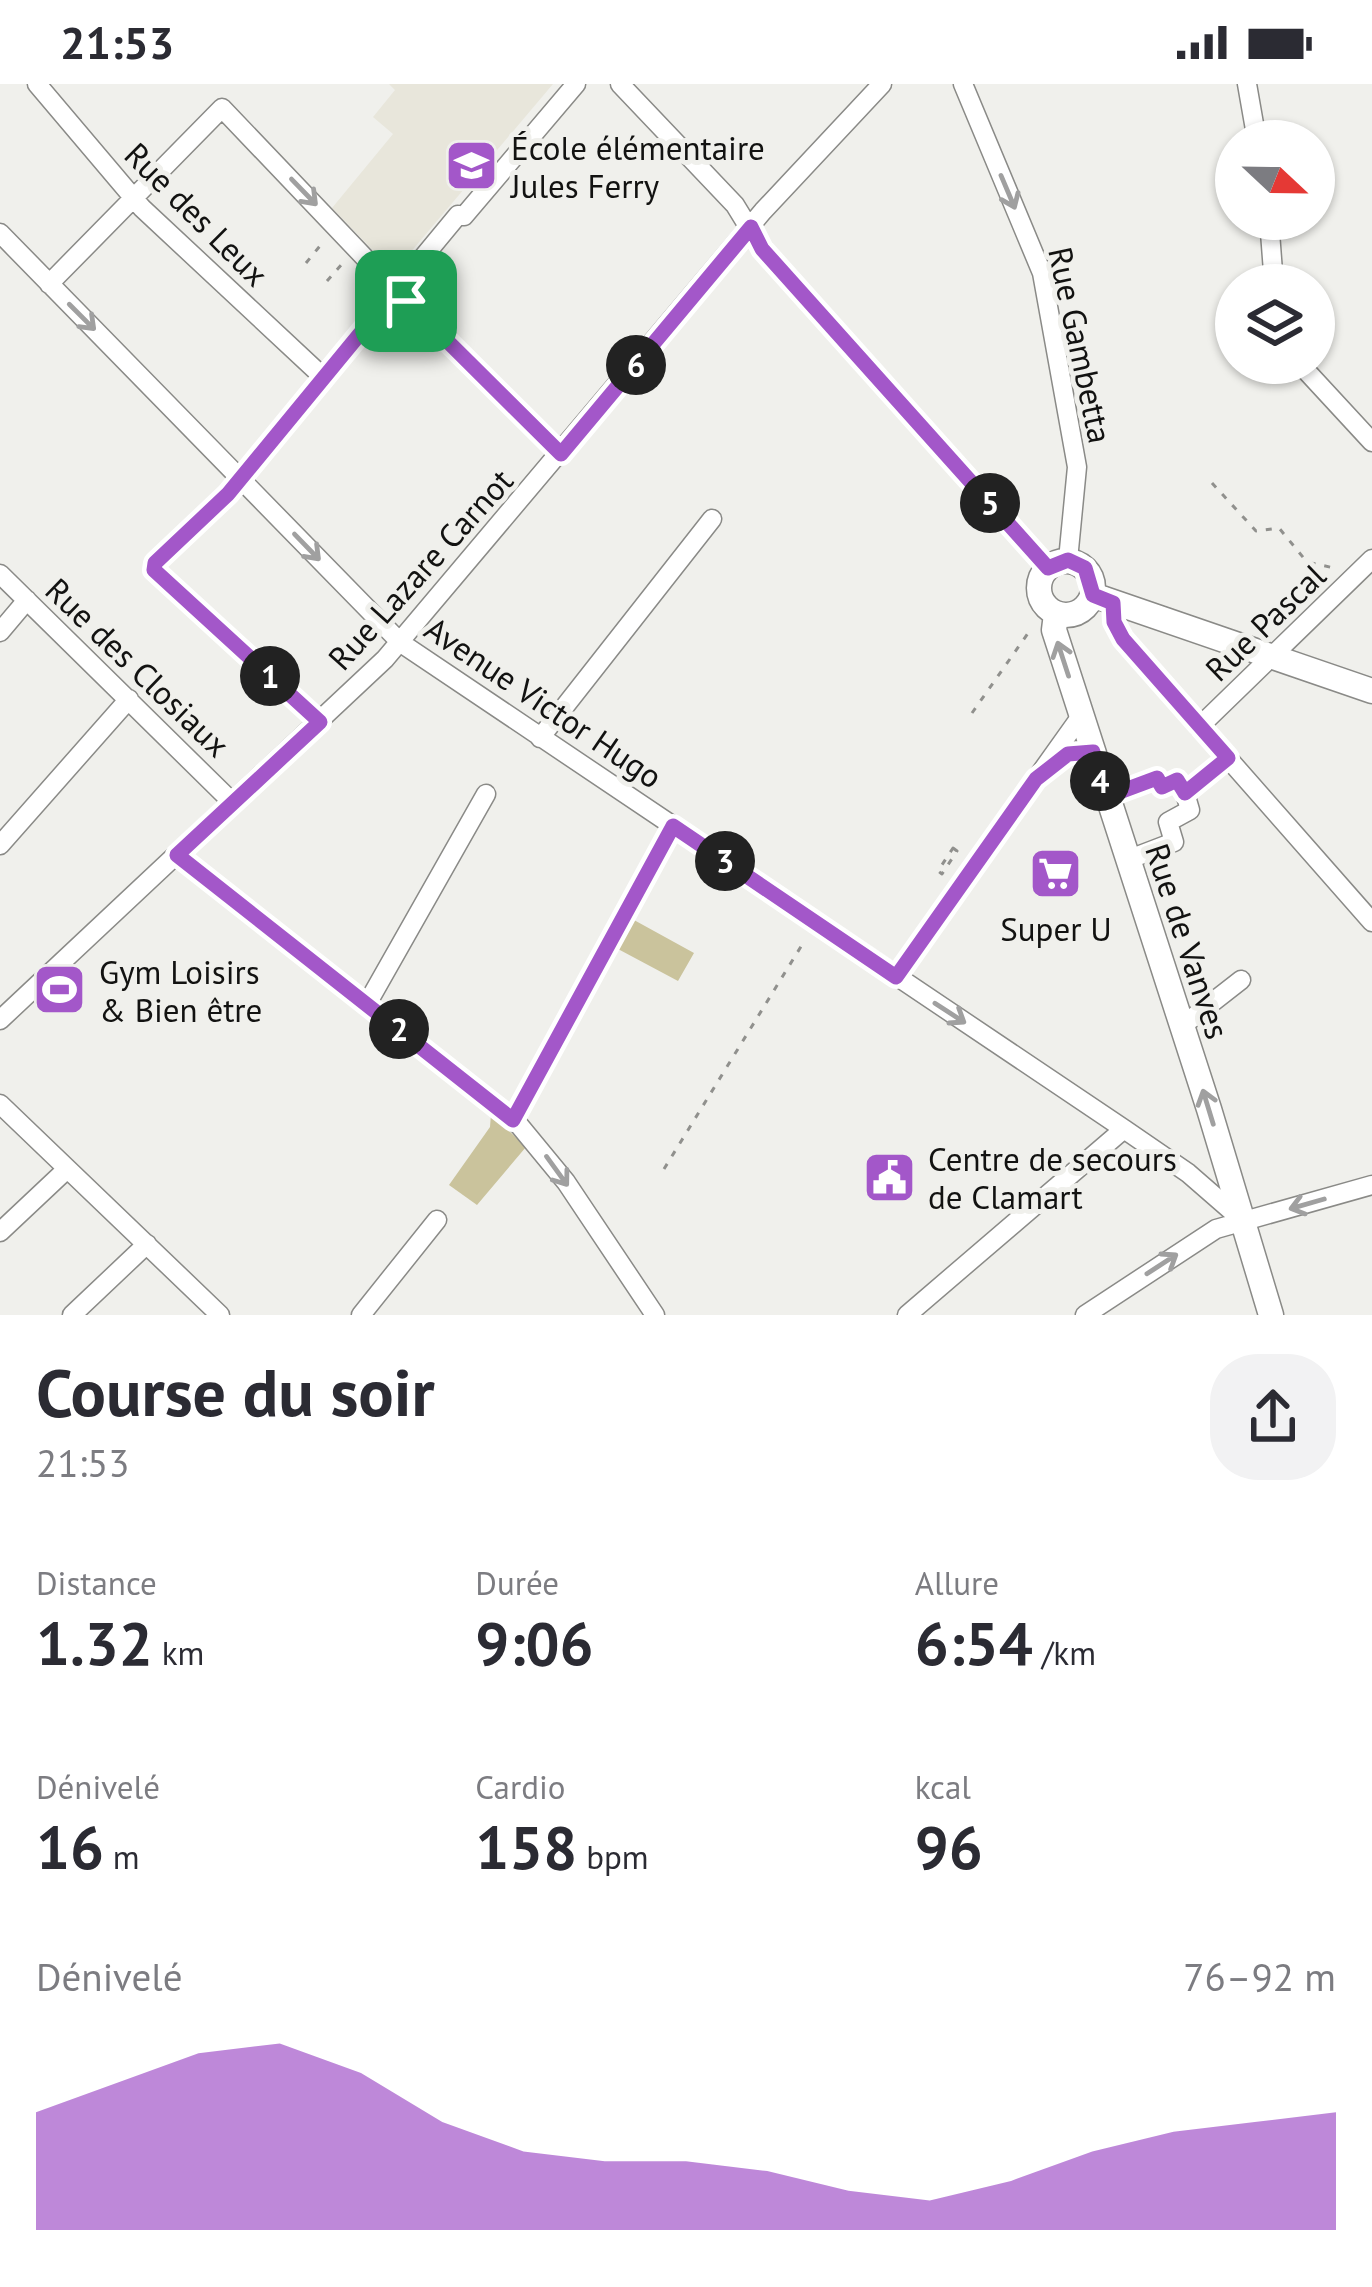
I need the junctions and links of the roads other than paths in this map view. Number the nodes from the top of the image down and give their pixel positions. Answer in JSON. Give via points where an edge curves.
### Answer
{"nodes":[{"id":1,"x":37,"y":84,"type":"edge"},
{"id":2,"x":576,"y":84,"type":"edge"},
{"id":3,"x":620,"y":84,"type":"edge"},
{"id":4,"x":882,"y":84,"type":"edge"},
{"id":5,"x":963,"y":84,"type":"edge"},
{"id":6,"x":1247,"y":84,"type":"edge"},
{"id":7,"x":1253,"y":120,"type":"edge"},
{"id":8,"x":133,"y":199,"type":"junction"},
{"id":9,"x":751,"y":227,"type":"junction"},
{"id":10,"x":0,"y":233,"type":"edge"},
{"id":11,"x":49,"y":284,"type":"junction"},
{"id":12,"x":396,"y":290,"type":"junction"},
{"id":13,"x":323,"y":377,"type":"junction"},
{"id":14,"x":1318,"y":384,"type":"edge"},
{"id":15,"x":1372,"y":442,"type":"edge"},
{"id":16,"x":561,"y":454,"type":"junction"},
{"id":17,"x":239,"y":478,"type":"junction"},
{"id":18,"x":712,"y":519,"type":"dead end"},
{"id":19,"x":1058,"y":564,"type":"junction"},
{"id":20,"x":1365,"y":566,"type":"edge"},
{"id":21,"x":0,"y":574,"type":"edge"},
{"id":22,"x":1103,"y":599,"type":"junction"},
{"id":23,"x":27,"y":600,"type":"junction"},
{"id":24,"x":1056,"y":614,"type":"junction"},
{"id":25,"x":0,"y":632,"type":"edge"},
{"id":26,"x":400,"y":643,"type":"junction"},
{"id":27,"x":1274,"y":657,"type":"junction"},
{"id":28,"x":1372,"y":691,"type":"edge"},
{"id":29,"x":129,"y":699,"type":"junction"},
{"id":30,"x":1082,"y":716,"type":"junction"},
{"id":31,"x":320,"y":722,"type":"junction"},
{"id":32,"x":1199,"y":728,"type":"junction"},
{"id":33,"x":540,"y":738,"type":"junction"},
{"id":34,"x":1093,"y":752,"type":"junction"},
{"id":35,"x":1228,"y":758,"type":"junction"},
{"id":36,"x":1036,"y":779,"type":"junction"},
{"id":37,"x":1185,"y":793,"type":"junction"},
{"id":38,"x":486,"y":794,"type":"dead end"},
{"id":39,"x":1106,"y":797,"type":"junction"},
{"id":40,"x":233,"y":803,"type":"junction"},
{"id":41,"x":673,"y":826,"type":"junction"},
{"id":42,"x":0,"y":845,"type":"edge"},
{"id":43,"x":177,"y":855,"type":"junction"},
{"id":44,"x":1127,"y":860,"type":"junction"},
{"id":45,"x":1372,"y":922,"type":"edge"},
{"id":46,"x":896,"y":977,"type":"junction"},
{"id":47,"x":1241,"y":980,"type":"dead end"},
{"id":48,"x":368,"y":1004,"type":"junction"},
{"id":49,"x":0,"y":1020,"type":"edge"},
{"id":50,"x":1182,"y":1026,"type":"junction"},
{"id":51,"x":1002,"y":1047,"type":"junction"},
{"id":52,"x":990,"y":1065,"type":"dead end"},
{"id":53,"x":0,"y":1104,"type":"edge"},
{"id":54,"x":513,"y":1120,"type":"junction"},
{"id":55,"x":1124,"y":1129,"type":"junction"},
{"id":56,"x":67,"y":1168,"type":"junction"},
{"id":57,"x":1372,"y":1185,"type":"edge"},
{"id":58,"x":437,"y":1220,"type":"dead end"},
{"id":59,"x":1242,"y":1220,"type":"junction"},
{"id":60,"x":0,"y":1232,"type":"edge"},
{"id":61,"x":147,"y":1244,"type":"junction"},
{"id":62,"x":216,"y":1313,"type":"edge"},
{"id":63,"x":72,"y":1315,"type":"edge"},
{"id":64,"x":361,"y":1315,"type":"edge"},
{"id":65,"x":655,"y":1315,"type":"edge"},
{"id":66,"x":907,"y":1315,"type":"edge"},
{"id":67,"x":1085,"y":1315,"type":"edge"},
{"id":68,"x":1271,"y":1315,"type":"edge"}],
"edges":[{"from":1,"to":8,"type":"street","name":"Rue des Leux"},
{"from":2,"to":12,"type":"street"},
{"from":3,"to":9,"type":"street"},
{"from":4,"to":9,"type":"street","name":"Rue Lazare Carnot","via":[[814,147]]},
{"from":5,"to":19,"type":"street","name":"Rue Gambetta","one_way":true,"via":[[1042,273],[1077,467]]},
{"from":6,"to":7,"type":"street"},
{"from":8,"to":11,"type":"street"},
{"from":8,"to":12,"type":"street","one_way":true,"via":[[223,108]]},
{"from":8,"to":13,"type":"street","name":"Rue des Leux"},
{"from":9,"to":16,"type":"street","name":"Rue Lazare Carnot"},
{"from":9,"to":19,"type":"street","via":[[762,249]]},
{"from":10,"to":11,"type":"street","name":"Avenue Victor Hugo"},
{"from":11,"to":17,"type":"street","name":"Avenue Victor Hugo","one_way":true},
{"from":12,"to":13,"type":"street"},
{"from":12,"to":16,"type":"street"},
{"from":13,"to":17,"type":"street"},
{"from":14,"to":15,"type":"street"},
{"from":16,"to":26,"type":"street","name":"Rue Lazare Carnot"},
{"from":17,"to":26,"type":"street","name":"Avenue Victor Hugo","one_way":true},
{"from":17,"to":31,"type":"street","via":[[154,570]]},
{"from":18,"to":33,"type":"street"},
{"from":19,"to":22,"type":"main road","via":[[1085,568]]},
{"from":19,"to":24,"type":"main road","via":[[1041,576],[1039,594]]},
{"from":20,"to":27,"type":"street","name":"Rue Pascal"},
{"from":21,"to":23,"type":"street","name":"Rue des Closiaux"},
{"from":22,"to":24,"type":"main road"},
{"from":22,"to":27,"type":"main road"},
{"from":22,"to":32,"type":"street","via":[[1123,639]]},
{"from":23,"to":25,"type":"street"},
{"from":23,"to":29,"type":"street","name":"Rue des Closiaux"},
{"from":30,"to":24,"type":"main road","name":"Rue de Vanves","one_way":true},
{"from":26,"to":31,"type":"street","name":"Rue Lazare Carnot"},
{"from":26,"to":33,"type":"street","name":"Avenue Victor Hugo"},
{"from":27,"to":28,"type":"main road"},
{"from":27,"to":32,"type":"street","name":"Rue Pascal"},
{"from":29,"to":40,"type":"street","name":"Rue des Closiaux"},
{"from":29,"to":42,"type":"street"},
{"from":30,"to":34,"type":"main road","name":"Rue de Vanves"},
{"from":30,"to":36,"type":"street"},
{"from":31,"to":40,"type":"street","name":"Rue Lazare Carnot"},
{"from":32,"to":35,"type":"street"},
{"from":33,"to":41,"type":"street","name":"Avenue Victor Hugo"},
{"from":34,"to":36,"type":"street","via":[[1068,754]]},
{"from":34,"to":39,"type":"main road","name":"Rue de Vanves"},
{"from":35,"to":37,"type":"street"},
{"from":35,"to":45,"type":"street"},
{"from":36,"to":46,"type":"street"},
{"from":37,"to":39,"type":"street","via":[[1177,780],[1162,787],[1157,778]]},
{"from":37,"to":44,"type":"street","via":[[1190,810],[1168,822],[1174,842]]},
{"from":38,"to":48,"type":"street"},
{"from":39,"to":44,"type":"main road","name":"Rue de Vanves"},
{"from":40,"to":43,"type":"street","name":"Rue Lazare Carnot"},
{"from":41,"to":46,"type":"street","name":"Avenue Victor Hugo"},
{"from":41,"to":54,"type":"street"},
{"from":43,"to":48,"type":"street"},
{"from":43,"to":49,"type":"street","name":"Rue Lazare Carnot"},
{"from":44,"to":50,"type":"main road","name":"Rue de Vanves"},
{"from":46,"to":51,"type":"street","name":"Avenue Victor Hugo","one_way":true},
{"from":47,"to":50,"type":"street"},
{"from":48,"to":54,"type":"street"},
{"from":59,"to":50,"type":"main road","name":"Rue de Vanves","one_way":true},
{"from":51,"to":52,"type":"street"},
{"from":51,"to":55,"type":"street","name":"Avenue Victor Hugo"},
{"from":53,"to":56,"type":"street"},
{"from":54,"to":65,"type":"street","one_way":true,"via":[[566,1182]]},
{"from":55,"to":59,"type":"street","name":"Avenue Victor Hugo"},
{"from":55,"to":66,"type":"street"},
{"from":56,"to":60,"type":"street"},
{"from":56,"to":61,"type":"street"},
{"from":57,"to":59,"type":"street","one_way":true},
{"from":58,"to":64,"type":"street"},
{"from":67,"to":59,"type":"street","one_way":true},
{"from":59,"to":68,"type":"main road","name":"Rue de Vanves"},
{"from":61,"to":62,"type":"street"},
{"from":61,"to":63,"type":"street"}]}
